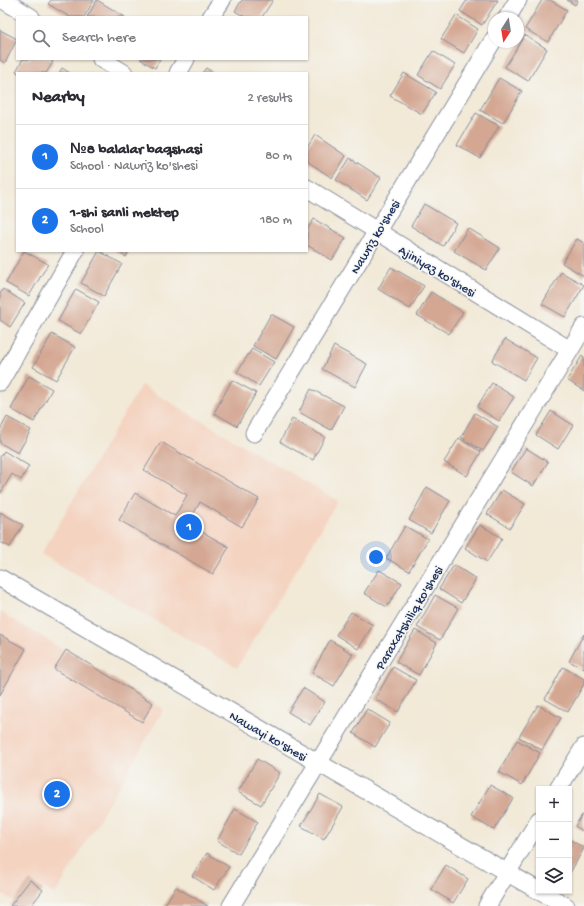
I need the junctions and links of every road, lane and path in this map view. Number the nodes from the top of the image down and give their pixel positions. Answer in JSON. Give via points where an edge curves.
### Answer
{"nodes":[{"id":1,"x":3,"y":0,"type":"edge"},
{"id":2,"x":222,"y":0,"type":"edge"},
{"id":3,"x":518,"y":0,"type":"edge"},
{"id":4,"x":511,"y":12,"type":"edge"},
{"id":5,"x":29,"y":16,"type":"edge"},
{"id":6,"x":212,"y":16,"type":"edge"},
{"id":7,"x":488,"y":48,"type":"edge"},
{"id":8,"x":103,"y":60,"type":"edge"},
{"id":9,"x":185,"y":60,"type":"edge"},
{"id":10,"x":122,"y":72,"type":"edge"},
{"id":11,"x":179,"y":72,"type":"edge"},
{"id":12,"x":308,"y":189,"type":"edge"},
{"id":13,"x":376,"y":232,"type":"junction"},
{"id":14,"x":74,"y":252,"type":"edge"},
{"id":15,"x":584,"y":327,"type":"edge"},
{"id":16,"x":570,"y":350,"type":"junction"},
{"id":17,"x":0,"y":382,"type":"edge"},
{"id":18,"x":254,"y":433,"type":"dead end"},
{"id":19,"x":0,"y":578,"type":"edge"},
{"id":20,"x":584,"y":747,"type":"edge"},
{"id":21,"x":318,"y":763,"type":"junction"},
{"id":22,"x":560,"y":786,"type":"edge"},
{"id":23,"x":538,"y":822,"type":"edge"},
{"id":24,"x":507,"y":873,"type":"junction"},
{"id":25,"x":536,"y":889,"type":"edge"},
{"id":26,"x":544,"y":894,"type":"edge"},
{"id":27,"x":231,"y":906,"type":"edge"},
{"id":28,"x":487,"y":906,"type":"edge"},
{"id":29,"x":566,"y":906,"type":"edge"}],
"edges":[{"from":1,"to":5,"type":"street"},
{"from":2,"to":6,"type":"street"},
{"from":3,"to":4,"type":"street"},
{"from":7,"to":13,"type":"street","name":"Nawriz ko'shesi"},
{"from":8,"to":10,"type":"street"},
{"from":9,"to":11,"type":"street"},
{"from":12,"to":13,"type":"street","name":"Ajiniyaz ko'shesi"},
{"from":13,"to":16,"type":"street","name":"Ajiniyaz ko'shesi"},
{"from":13,"to":18,"type":"street","name":"Nawriz ko'shesi"},
{"from":14,"to":17,"type":"street"},
{"from":15,"to":16,"type":"street","name":"Paraxatshiliq ko'shesi"},
{"from":16,"to":21,"type":"street","name":"Paraxatshiliq ko'shesi"},
{"from":19,"to":21,"type":"street","name":"Nawayi ko'shesi"},
{"from":20,"to":22,"type":"street"},
{"from":21,"to":24,"type":"street","name":"Nawayi ko'shesi"},
{"from":21,"to":27,"type":"street","name":"Paraxatshiliq ko'shesi"},
{"from":23,"to":24,"type":"street"},
{"from":24,"to":25,"type":"street","name":"Nawayi ko'shesi"},
{"from":24,"to":28,"type":"street"},
{"from":26,"to":29,"type":"street","name":"Nawayi ko'shesi"}]}
